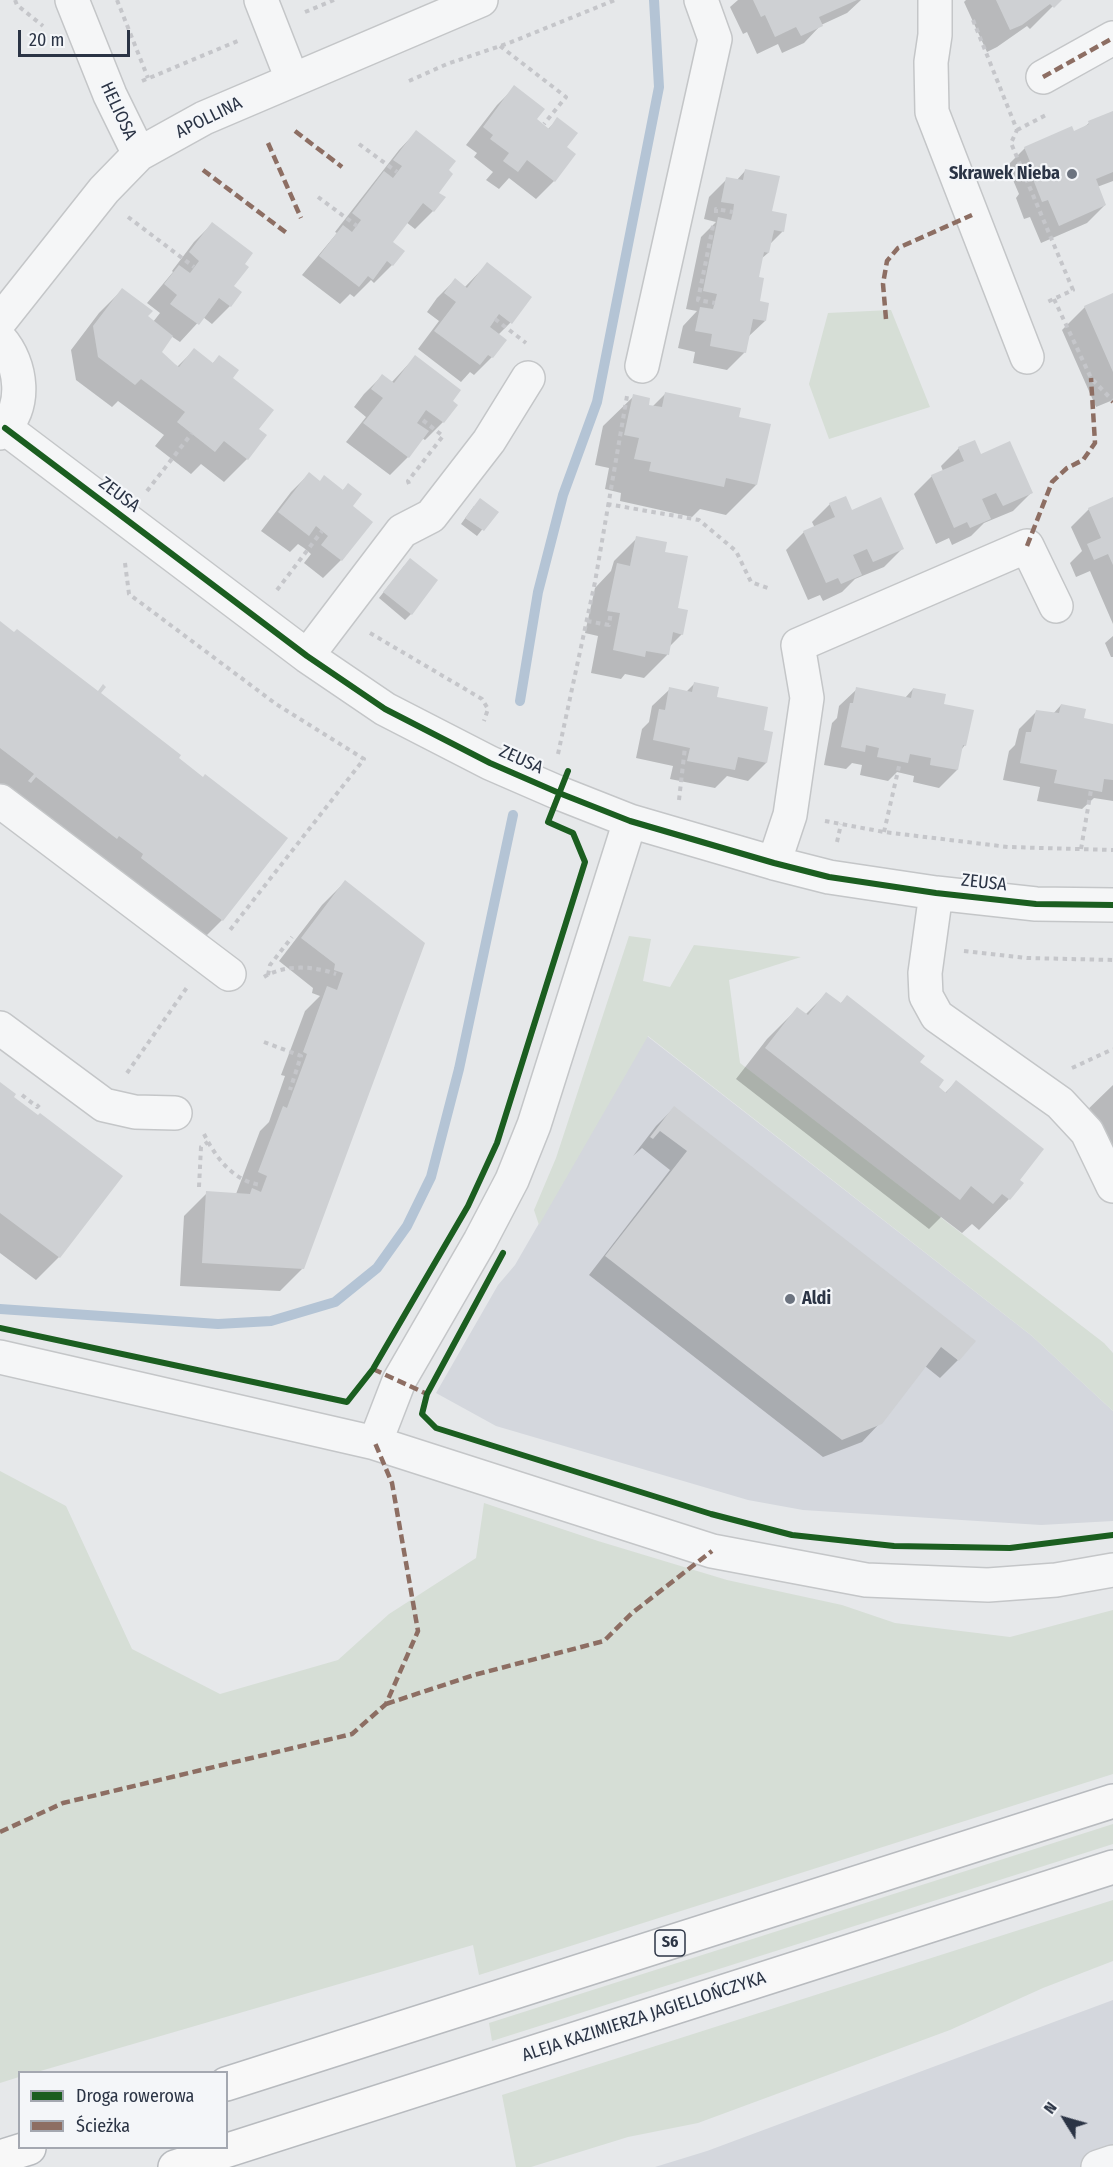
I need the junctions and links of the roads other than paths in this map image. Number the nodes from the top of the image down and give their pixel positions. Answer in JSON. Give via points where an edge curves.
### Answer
{"nodes":[{"id":1,"x":72,"y":0,"type":"edge"},
{"id":2,"x":261,"y":0,"type":"edge"},
{"id":3,"x":481,"y":0,"type":"edge"},
{"id":4,"x":701,"y":0,"type":"edge"},
{"id":5,"x":934,"y":0,"type":"edge"},
{"id":6,"x":1113,"y":38,"type":"edge"},
{"id":7,"x":1043,"y":77,"type":"dead end"},
{"id":8,"x":292,"y":79,"type":"junction"},
{"id":9,"x":139,"y":154,"type":"junction"},
{"id":10,"x":0,"y":321,"type":"edge"},
{"id":11,"x":0,"y":339,"type":"edge"},
{"id":12,"x":1027,"y":357,"type":"dead end"},
{"id":13,"x":642,"y":366,"type":"road end"},
{"id":14,"x":528,"y":378,"type":"dead end"},
{"id":15,"x":2,"y":430,"type":"edge"},
{"id":16,"x":1056,"y":606,"type":"dead end"},
{"id":17,"x":307,"y":656,"type":"junction"},
{"id":18,"x":0,"y":801,"type":"edge"},
{"id":19,"x":630,"y":821,"type":"junction"},
{"id":20,"x":774,"y":863,"type":"junction"},
{"id":21,"x":936,"y":893,"type":"junction"},
{"id":22,"x":1113,"y":904,"type":"edge"},
{"id":23,"x":244,"y":978,"type":"road end"},
{"id":24,"x":0,"y":1029,"type":"edge"},
{"id":25,"x":175,"y":1113,"type":"dead end"},
{"id":26,"x":1113,"y":1186,"type":"edge"},
{"id":27,"x":0,"y":1357,"type":"edge"},
{"id":28,"x":375,"y":1443,"type":"junction"},
{"id":29,"x":1113,"y":1570,"type":"edge"},
{"id":30,"x":1113,"y":1801,"type":"edge"},
{"id":31,"x":1113,"y":1867,"type":"edge"},
{"id":32,"x":228,"y":2083,"type":"edge"},
{"id":33,"x":26,"y":2149,"type":"edge"},
{"id":34,"x":0,"y":2157,"type":"edge"},
{"id":35,"x":1113,"y":2162,"type":"edge"},
{"id":36,"x":175,"y":2167,"type":"edge"},
{"id":37,"x":1098,"y":2167,"type":"edge"}],
"edges":[{"from":1,"to":9,"type":"street","name":"HELIOSA","via":[[110,95]]},
{"from":2,"to":8,"type":"street"},
{"from":3,"to":8,"type":"street","name":"APOLLINA"},
{"from":4,"to":13,"type":"street","via":[[715,39]]},
{"from":5,"to":12,"type":"street","via":[[932,112]]},
{"from":6,"to":7,"type":"street"},
{"from":8,"to":9,"type":"street","name":"APOLLINA","via":[[204,118]]},
{"from":9,"to":10,"type":"street","name":"APOLLINA","via":[[104,190]]},
{"from":11,"to":15,"type":"street","via":[[11,351],[19,377],[18,404]]},
{"from":14,"to":17,"type":"street","via":[[489,441],[431,516],[402,531]]},
{"from":15,"to":17,"type":"street","name":"ZEUSA"},
{"from":16,"to":20,"type":"street","via":[[1027,546],[798,645],[807,698],[790,815]]},
{"from":17,"to":19,"type":"street","name":"ZEUSA","via":[[385,709],[490,763]]},
{"from":18,"to":23,"type":"street"},
{"from":19,"to":20,"type":"street","name":"ZEUSA"},
{"from":19,"to":28,"type":"street","via":[[534,1125],[512,1180],[399,1381]]},
{"from":20,"to":21,"type":"street","name":"ZEUSA","via":[[829,877]]},
{"from":21,"to":22,"type":"street","name":"ZEUSA","via":[[1036,904]]},
{"from":21,"to":26,"type":"street","via":[[925,973],[926,996],[937,1016],[1060,1103],[1087,1132]]},
{"from":24,"to":25,"type":"street","via":[[104,1106]]},
{"from":27,"to":28,"type":"street"},
{"from":28,"to":29,"type":"street","via":[[712,1551],[866,1580],[988,1585],[1056,1580]]},
{"from":30,"to":32,"type":"highway","number":"S6"},
{"from":31,"to":36,"type":"highway","name":"ALEJA KAZIMIERZA JAGIELLOŃCZYKA"},
{"from":33,"to":34,"type":"highway"},
{"from":35,"to":37,"type":"street"}]}
